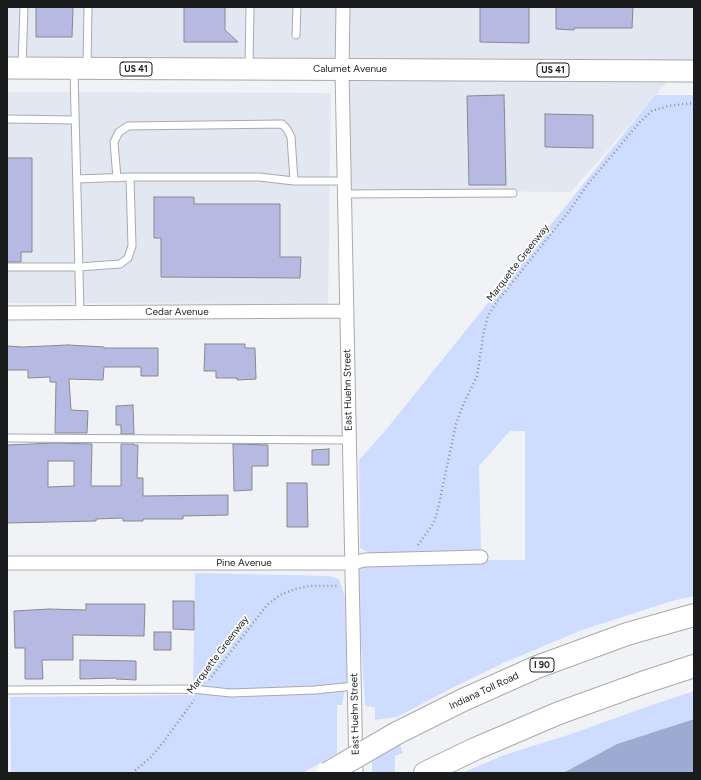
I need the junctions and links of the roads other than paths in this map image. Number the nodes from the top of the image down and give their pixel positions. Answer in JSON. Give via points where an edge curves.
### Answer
{"nodes":[{"id":1,"x":24,"y":7,"type":"edge"},
{"id":2,"x":88,"y":7,"type":"edge"},
{"id":3,"x":250,"y":7,"type":"edge"},
{"id":4,"x":297,"y":7,"type":"edge"},
{"id":5,"x":343,"y":7,"type":"edge"},
{"id":6,"x":296,"y":35,"type":"dead end"},
{"id":7,"x":14,"y":68,"type":"edge"},
{"id":8,"x":80,"y":69,"type":"junction"},
{"id":9,"x":249,"y":69,"type":"junction"},
{"id":10,"x":342,"y":70,"type":"junction"},
{"id":11,"x":694,"y":71,"type":"edge"},
{"id":12,"x":7,"y":119,"type":"edge"},
{"id":13,"x":75,"y":120,"type":"junction"},
{"id":14,"x":130,"y":177,"type":"junction"},
{"id":15,"x":116,"y":178,"type":"junction"},
{"id":16,"x":77,"y":179,"type":"junction"},
{"id":17,"x":294,"y":181,"type":"junction"},
{"id":18,"x":344,"y":181,"type":"junction"},
{"id":19,"x":514,"y":193,"type":"dead end"},
{"id":20,"x":344,"y":194,"type":"junction"},
{"id":21,"x":79,"y":266,"type":"junction"},
{"id":22,"x":7,"y":267,"type":"edge"},
{"id":23,"x":347,"y":311,"type":"junction"},
{"id":24,"x":7,"y":313,"type":"edge"},
{"id":25,"x":80,"y":313,"type":"junction"},
{"id":26,"x":7,"y":438,"type":"edge"},
{"id":27,"x":349,"y":440,"type":"junction"},
{"id":28,"x":481,"y":557,"type":"dead end"},
{"id":29,"x":7,"y":563,"type":"edge"},
{"id":30,"x":352,"y":563,"type":"junction"},
{"id":31,"x":694,"y":615,"type":"edge"},
{"id":32,"x":694,"y":666,"type":"edge"},
{"id":33,"x":354,"y":686,"type":"junction"},
{"id":34,"x":7,"y":690,"type":"edge"},
{"id":35,"x":328,"y":773,"type":"edge"},
{"id":36,"x":356,"y":773,"type":"edge"},
{"id":37,"x":424,"y":773,"type":"edge"}],
"edges":[{"from":1,"to":7,"type":"lane"},
{"from":2,"to":8,"type":"lane"},
{"from":3,"to":9,"type":"lane"},
{"from":4,"to":6,"type":"lane"},
{"from":5,"to":10,"type":"street","name":"East Huehn Street"},
{"from":7,"to":8,"type":"main road","name":"Calumet Avenue","number":"US 41"},
{"from":8,"to":9,"type":"main road","name":"Calumet Avenue","number":"US 41"},
{"from":8,"to":13,"type":"lane"},
{"from":9,"to":10,"type":"main road","name":"Calumet Avenue","number":"US 41"},
{"from":10,"to":11,"type":"main road","name":"Calumet Avenue","number":"US 41"},
{"from":10,"to":18,"type":"street","name":"East Huehn Street"},
{"from":12,"to":13,"type":"lane"},
{"from":13,"to":16,"type":"lane"},
{"from":14,"to":15,"type":"lane"},
{"from":14,"to":17,"type":"lane","via":[[259,177]]},
{"from":14,"to":21,"type":"lane","via":[[132,246],[128,258],[120,264]]},
{"from":15,"to":16,"type":"lane"},
{"from":15,"to":17,"type":"lane","via":[[114,142],[119,132],[128,126],[282,124],[288,129],[291,137]]},
{"from":16,"to":21,"type":"lane"},
{"from":17,"to":18,"type":"lane"},
{"from":18,"to":20,"type":"street","name":"East Huehn Street"},
{"from":19,"to":20,"type":"lane"},
{"from":20,"to":23,"type":"street","name":"East Huehn Street"},
{"from":21,"to":22,"type":"lane"},
{"from":21,"to":25,"type":"lane"},
{"from":23,"to":25,"type":"street","name":"Cedar Avenue"},
{"from":23,"to":27,"type":"street","name":"East Huehn Street"},
{"from":24,"to":25,"type":"street","name":"Cedar Avenue"},
{"from":26,"to":27,"type":"lane"},
{"from":27,"to":30,"type":"street","name":"East Huehn Street"},
{"from":28,"to":30,"type":"street","name":"Pine Avenue","via":[[366,560]]},
{"from":29,"to":30,"type":"street","name":"Pine Avenue"},
{"from":30,"to":33,"type":"street","name":"East Huehn Street"},
{"from":31,"to":35,"type":"highway","name":"Indiana Toll Road","number":"I 90","bridge":true,"via":[[627,634],[537,667],[462,700],[397,733]]},
{"from":32,"to":37,"type":"highway","via":[[559,713]]},
{"from":33,"to":34,"type":"lane","via":[[231,693],[201,690]]},
{"from":33,"to":36,"type":"street","name":"East Huehn Street"}]}
